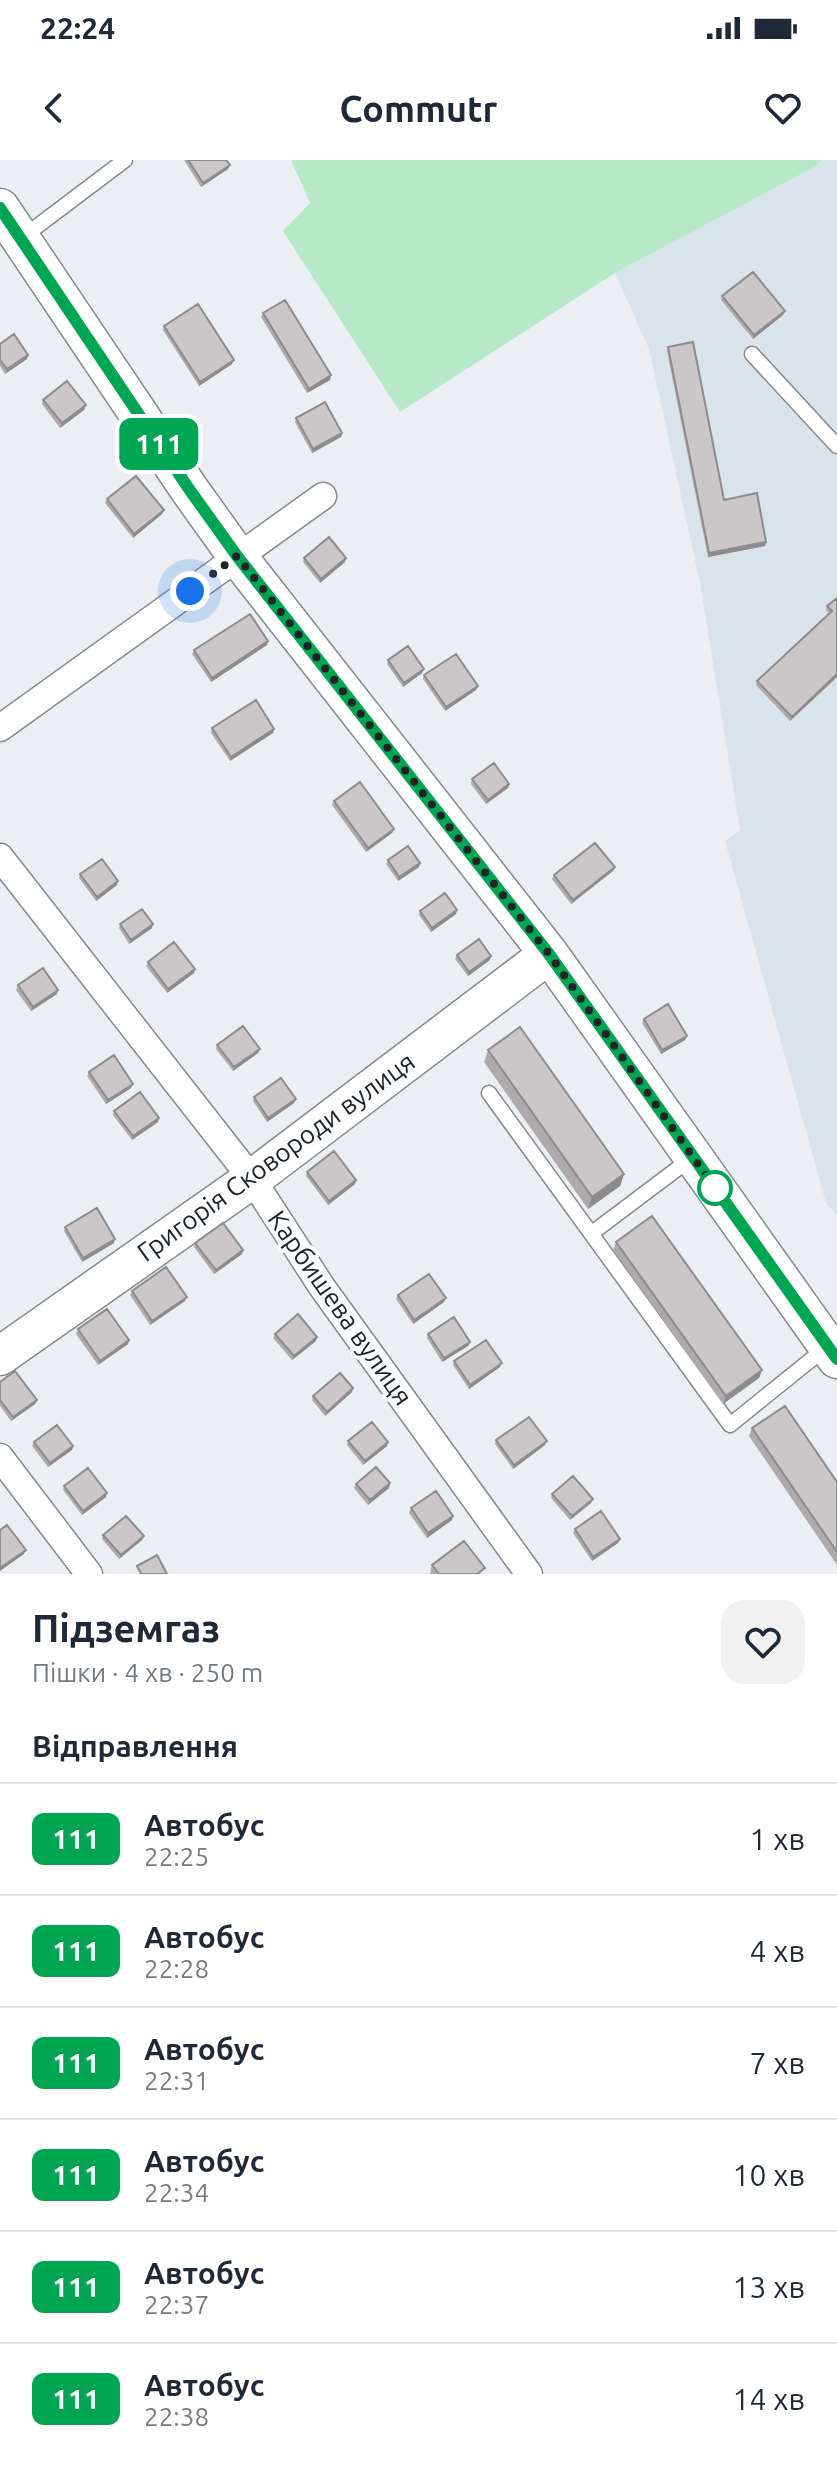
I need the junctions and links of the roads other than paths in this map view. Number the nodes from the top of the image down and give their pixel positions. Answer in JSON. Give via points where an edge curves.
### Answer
{"nodes":[{"id":1,"x":125,"y":160,"type":"edge"},
{"id":2,"x":10,"y":223,"type":"edge"},
{"id":3,"x":752,"y":354,"type":"dead end"},
{"id":4,"x":837,"y":446,"type":"edge"},
{"id":5,"x":323,"y":496,"type":"dead end"},
{"id":6,"x":237,"y":556,"type":"junction"},
{"id":7,"x":0,"y":728,"type":"edge"},
{"id":8,"x":0,"y":857,"type":"edge"},
{"id":9,"x":549,"y":954,"type":"junction"},
{"id":10,"x":489,"y":1093,"type":"dead end"},
{"id":11,"x":693,"y":1157,"type":"junction"},
{"id":12,"x":252,"y":1179,"type":"junction"},
{"id":13,"x":592,"y":1233,"type":"junction"},
{"id":14,"x":832,"y":1352,"type":"edge"},
{"id":15,"x":0,"y":1356,"type":"edge"},
{"id":16,"x":0,"y":1457,"type":"edge"},
{"id":17,"x":89,"y":1574,"type":"edge"},
{"id":18,"x":529,"y":1574,"type":"edge"}],
"edges":[{"from":1,"to":2,"type":"lane"},
{"from":2,"to":6,"type":"street"},
{"from":3,"to":4,"type":"lane"},
{"from":5,"to":6,"type":"street"},
{"from":6,"to":7,"type":"street"},
{"from":6,"to":9,"type":"street"},
{"from":8,"to":12,"type":"street","name":"Карбишева вулиця"},
{"from":9,"to":11,"type":"street"},
{"from":9,"to":12,"type":"street","name":"Григорія Сковороди вулиця"},
{"from":10,"to":13,"type":"lane"},
{"from":11,"to":13,"type":"lane"},
{"from":11,"to":14,"type":"street"},
{"from":12,"to":15,"type":"street","name":"Григорія Сковороди вулиця"},
{"from":12,"to":18,"type":"street","name":"Карбишева вулиця","via":[[322,1287]]},
{"from":13,"to":14,"type":"lane","via":[[730,1425]]},
{"from":16,"to":17,"type":"street"}]}
